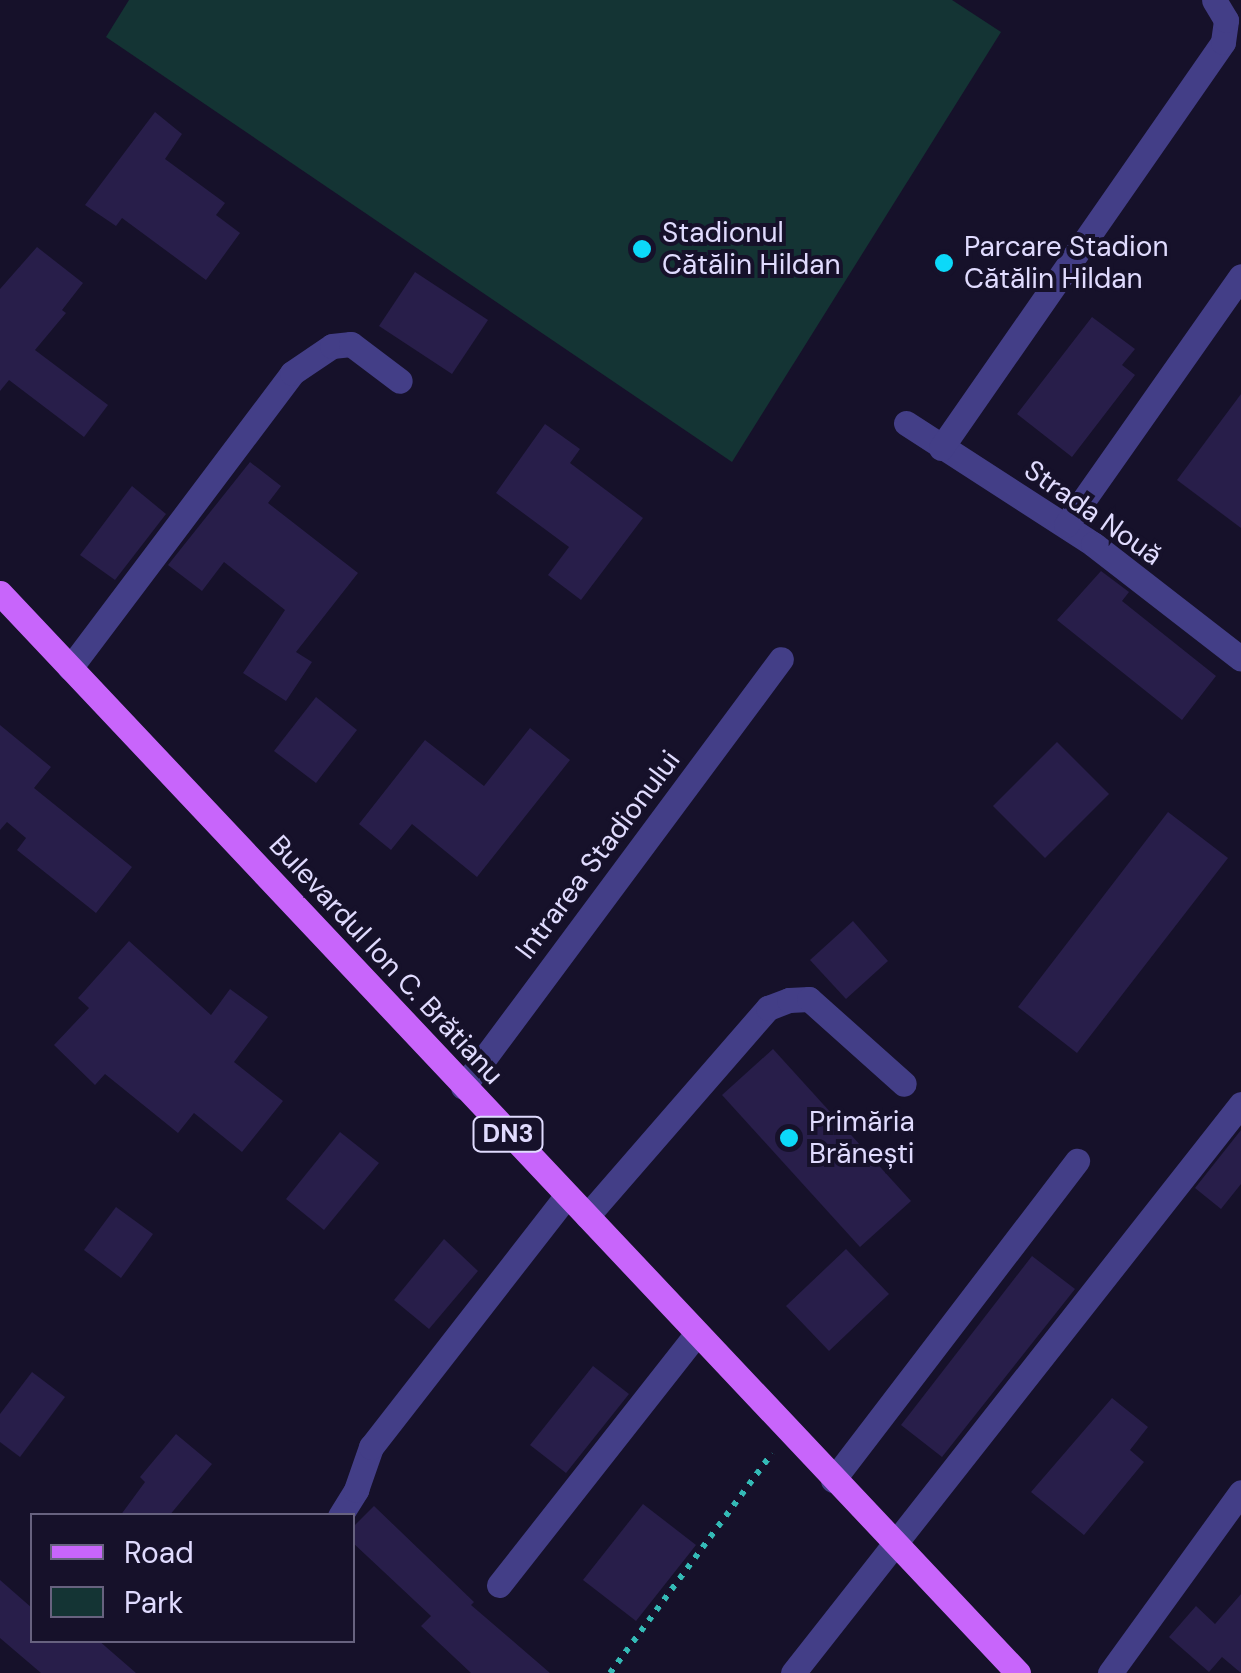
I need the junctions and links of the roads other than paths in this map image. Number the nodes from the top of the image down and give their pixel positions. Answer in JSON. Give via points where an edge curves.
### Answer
{"nodes":[{"id":1,"x":1214,"y":0,"type":"edge"},
{"id":2,"x":1241,"y":276,"type":"edge"},
{"id":3,"x":400,"y":380,"type":"dead end"},
{"id":4,"x":906,"y":423,"type":"dead end"},
{"id":5,"x":941,"y":448,"type":"junction"},
{"id":6,"x":1066,"y":525,"type":"junction"},
{"id":7,"x":0,"y":593,"type":"edge"},
{"id":8,"x":780,"y":659,"type":"dead end"},
{"id":9,"x":1241,"y":659,"type":"edge"},
{"id":10,"x":70,"y":668,"type":"junction"},
{"id":11,"x":904,"y":1084,"type":"dead end"},
{"id":12,"x":463,"y":1087,"type":"junction"},
{"id":13,"x":1241,"y":1104,"type":"edge"},
{"id":14,"x":1077,"y":1161,"type":"dead end"},
{"id":15,"x":567,"y":1196,"type":"junction"},
{"id":16,"x":586,"y":1216,"type":"junction"},
{"id":17,"x":696,"y":1334,"type":"junction"},
{"id":18,"x":833,"y":1480,"type":"junction"},
{"id":19,"x":1241,"y":1492,"type":"edge"},
{"id":20,"x":342,"y":1513,"type":"edge"},
{"id":21,"x":896,"y":1546,"type":"junction"},
{"id":22,"x":499,"y":1585,"type":"dead end"},
{"id":23,"x":793,"y":1673,"type":"edge"},
{"id":24,"x":1018,"y":1673,"type":"edge"},
{"id":25,"x":1110,"y":1673,"type":"edge"}],
"edges":[{"from":1,"to":5,"type":"street","via":[[1226,20],[1223,42]]},
{"from":2,"to":6,"type":"street"},
{"from":3,"to":10,"type":"street","via":[[352,344],[332,346],[292,373]]},
{"from":4,"to":5,"type":"street","name":"Strada Nouă"},
{"from":5,"to":6,"type":"street","name":"Strada Nouă"},
{"from":6,"to":9,"type":"street","name":"Strada Nouă"},
{"from":7,"to":10,"type":"main road","name":"Bulevardul Ion C. Brătianu","number":"DN3"},
{"from":8,"to":12,"type":"street","name":"Intrarea Stadionului"},
{"from":10,"to":12,"type":"main road","name":"Bulevardul Ion C. Brătianu","number":"DN3"},
{"from":11,"to":16,"type":"street","via":[[809,999],[768,1008]]},
{"from":12,"to":15,"type":"main road","name":"Bulevardul Ion C. Brătianu","number":"DN3"},
{"from":13,"to":21,"type":"street"},
{"from":14,"to":18,"type":"street"},
{"from":15,"to":16,"type":"main road","name":"Bulevardul Ion C. Brătianu","number":"DN3"},
{"from":15,"to":20,"type":"street","via":[[371,1447]]},
{"from":16,"to":17,"type":"main road","name":"Bulevardul Ion C. Brătianu","number":"DN3"},
{"from":17,"to":18,"type":"main road","name":"Bulevardul Ion C. Brătianu","number":"DN3"},
{"from":17,"to":22,"type":"street"},
{"from":18,"to":21,"type":"main road","name":"Bulevardul Ion C. Brătianu","number":"DN3"},
{"from":19,"to":25,"type":"street"},
{"from":21,"to":23,"type":"street"},
{"from":21,"to":24,"type":"main road","name":"Bulevardul Ion C. Brătianu","number":"DN3"}]}
